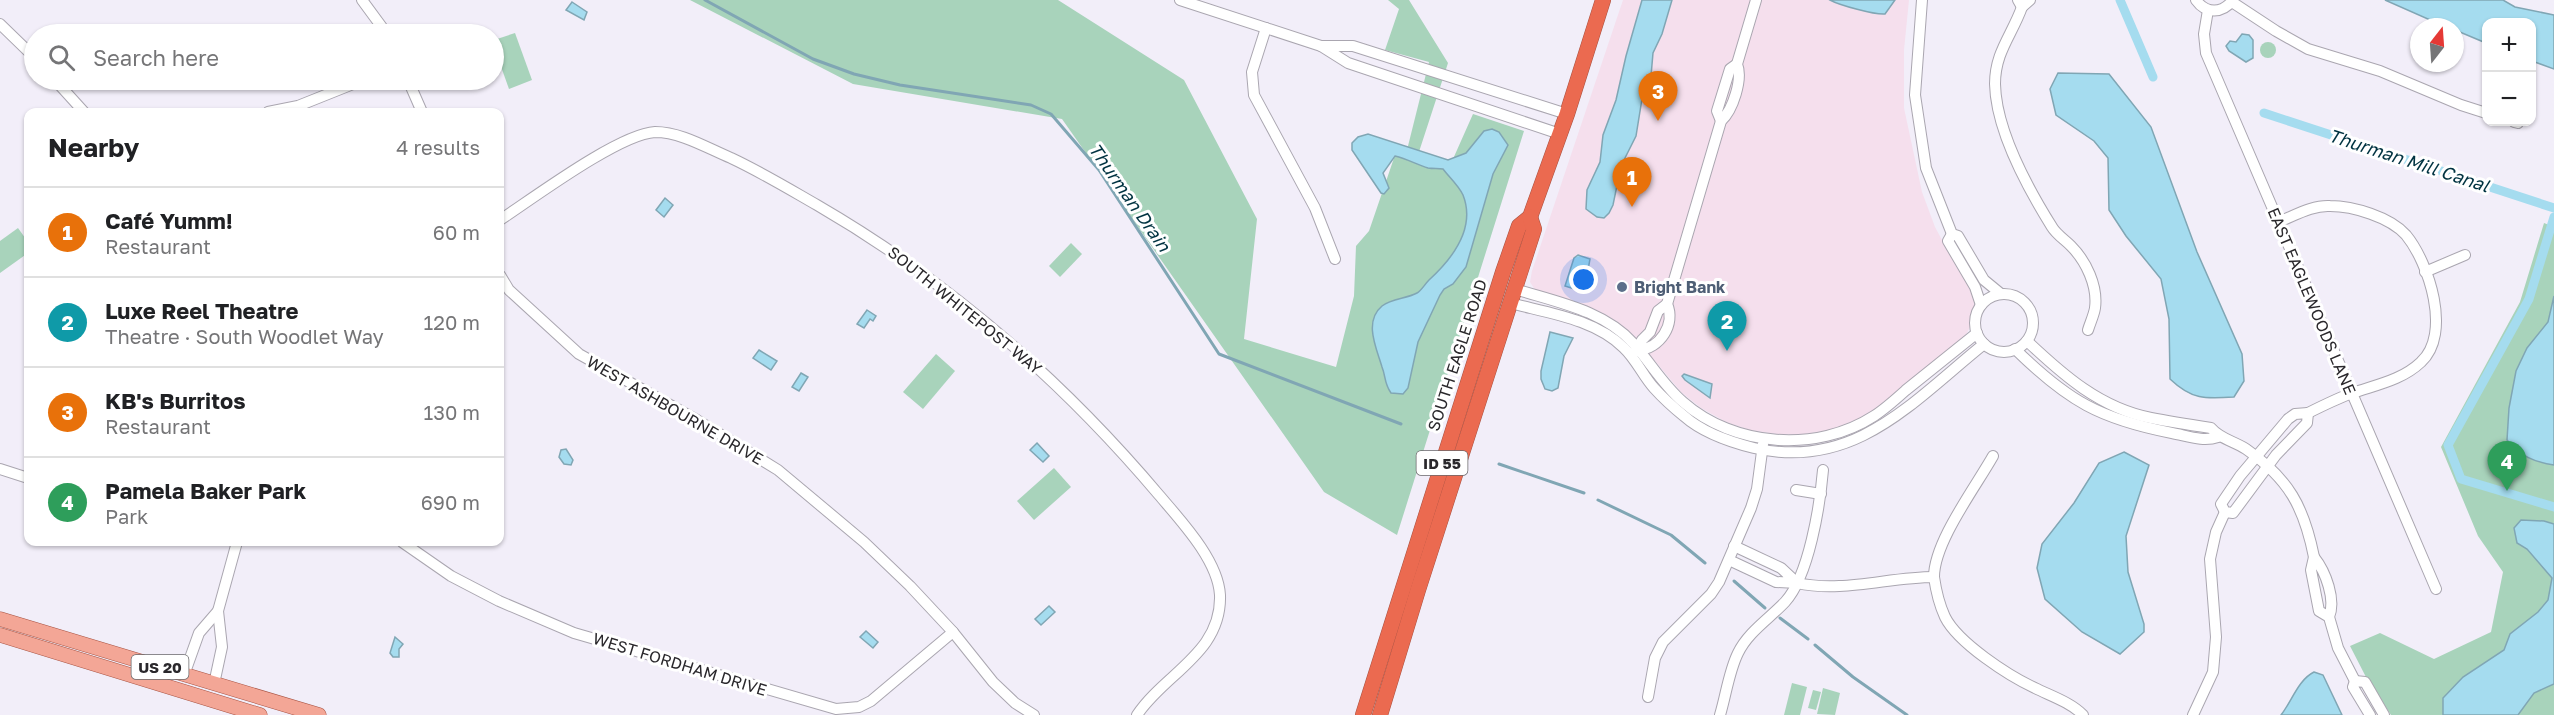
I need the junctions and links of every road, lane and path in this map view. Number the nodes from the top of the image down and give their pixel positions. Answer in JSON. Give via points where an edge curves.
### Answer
{"nodes":[{"id":1,"x":362,"y":0,"type":"edge"},
{"id":2,"x":1180,"y":0,"type":"edge"},
{"id":3,"x":1603,"y":0,"type":"edge"},
{"id":4,"x":1756,"y":0,"type":"edge"},
{"id":5,"x":1922,"y":0,"type":"edge"},
{"id":6,"x":2196,"y":0,"type":"edge"},
{"id":7,"x":2232,"y":1,"type":"edge"},
{"id":8,"x":2023,"y":2,"type":"edge"},
{"id":9,"x":1205,"y":4,"type":"edge"},
{"id":10,"x":2208,"y":10,"type":"junction"},
{"id":11,"x":0,"y":24,"type":"edge"},
{"id":12,"x":380,"y":24,"type":"edge"},
{"id":13,"x":1266,"y":28,"type":"junction"},
{"id":14,"x":1321,"y":46,"type":"junction"},
{"id":15,"x":24,"y":47,"type":"edge"},
{"id":16,"x":64,"y":90,"type":"edge"},
{"id":17,"x":338,"y":90,"type":"edge"},
{"id":18,"x":412,"y":90,"type":"edge"},
{"id":19,"x":80,"y":108,"type":"edge"},
{"id":20,"x":288,"y":108,"type":"edge"},
{"id":21,"x":420,"y":108,"type":"edge"},
{"id":22,"x":2482,"y":111,"type":"edge"},
{"id":23,"x":1567,"y":114,"type":"junction"},
{"id":24,"x":1560,"y":134,"type":"junction"},
{"id":25,"x":504,"y":217,"type":"edge"},
{"id":26,"x":1530,"y":217,"type":"junction"},
{"id":27,"x":2278,"y":222,"type":"junction"},
{"id":28,"x":1952,"y":234,"type":"junction"},
{"id":29,"x":2464,"y":255,"type":"dead end"},
{"id":30,"x":1335,"y":259,"type":"dead end"},
{"id":31,"x":2425,"y":272,"type":"junction"},
{"id":32,"x":1502,"y":275,"type":"junction"},
{"id":33,"x":504,"y":282,"type":"edge"},
{"id":34,"x":2001,"y":294,"type":"junction"},
{"id":35,"x":1513,"y":296,"type":"junction"},
{"id":36,"x":1981,"y":305,"type":"junction"},
{"id":37,"x":2088,"y":330,"type":"dead end"},
{"id":38,"x":1977,"y":333,"type":"junction"},
{"id":39,"x":2027,"y":341,"type":"junction"},
{"id":40,"x":1984,"y":344,"type":"junction"},
{"id":41,"x":2015,"y":349,"type":"junction"},
{"id":42,"x":1634,"y":353,"type":"junction"},
{"id":43,"x":2351,"y":393,"type":"junction"},
{"id":44,"x":2308,"y":412,"type":"junction"},
{"id":45,"x":1469,"y":431,"type":"junction"},
{"id":46,"x":2218,"y":437,"type":"junction"},
{"id":47,"x":1764,"y":438,"type":"junction"},
{"id":48,"x":1449,"y":439,"type":"junction"},
{"id":49,"x":1762,"y":450,"type":"junction"},
{"id":50,"x":1993,"y":456,"type":"dead end"},
{"id":51,"x":2256,"y":457,"type":"junction"},
{"id":52,"x":2267,"y":466,"type":"junction"},
{"id":53,"x":0,"y":469,"type":"edge"},
{"id":54,"x":1823,"y":470,"type":"dead end"},
{"id":55,"x":24,"y":476,"type":"edge"},
{"id":56,"x":1796,"y":490,"type":"dead end"},
{"id":57,"x":1821,"y":494,"type":"junction"},
{"id":58,"x":2225,"y":512,"type":"junction"},
{"id":59,"x":236,"y":546,"type":"edge"},
{"id":60,"x":408,"y":546,"type":"edge"},
{"id":61,"x":1734,"y":546,"type":"junction"},
{"id":62,"x":1729,"y":560,"type":"junction"},
{"id":63,"x":1934,"y":577,"type":"junction"},
{"id":64,"x":1797,"y":583,"type":"junction"},
{"id":65,"x":2436,"y":589,"type":"dead end"},
{"id":66,"x":1415,"y":600,"type":"junction"},
{"id":67,"x":218,"y":611,"type":"junction"},
{"id":68,"x":0,"y":619,"type":"edge"},
{"id":69,"x":952,"y":632,"type":"junction"},
{"id":70,"x":0,"y":635,"type":"edge"},
{"id":71,"x":35,"y":646,"type":"junction"},
{"id":72,"x":184,"y":675,"type":"junction"},
{"id":73,"x":2355,"y":681,"type":"junction"},
{"id":74,"x":214,"y":684,"type":"junction"},
{"id":75,"x":1648,"y":697,"type":"dead end"},
{"id":76,"x":260,"y":715,"type":"edge"},
{"id":77,"x":319,"y":715,"type":"edge"},
{"id":78,"x":1034,"y":715,"type":"edge"},
{"id":79,"x":1137,"y":715,"type":"edge"},
{"id":80,"x":1363,"y":715,"type":"edge"},
{"id":81,"x":1380,"y":715,"type":"edge"},
{"id":82,"x":1720,"y":715,"type":"edge"},
{"id":83,"x":2083,"y":715,"type":"edge"},
{"id":84,"x":2193,"y":715,"type":"edge"},
{"id":85,"x":2370,"y":715,"type":"edge"},
{"id":86,"x":2384,"y":715,"type":"edge"}],
"edges":[{"from":1,"to":12,"type":"street"},
{"from":2,"to":9,"type":"street"},
{"from":3,"to":23,"type":"highway","name":"SOUTH EAGLE ROAD","number":"ID 55"},
{"from":4,"to":42,"type":"street","via":[[1737,64],[1730,69],[1717,111],[1721,121],[1667,303],[1671,312],[1667,328],[1650,350]]},
{"from":5,"to":28,"type":"street","via":[[1915,95],[1926,168]]},
{"from":6,"to":10,"type":"street"},
{"from":7,"to":10,"type":"street","via":[[2222,10]]},
{"from":7,"to":22,"type":"street","via":[[2308,49],[2371,67]]},
{"from":8,"to":37,"type":"street","via":[[1998,54],[1998,109],[2006,138],[2053,229],[2073,248],[2090,273],[2095,308]]},
{"from":9,"to":13,"type":"street"},
{"from":10,"to":27,"type":"street","name":"EAST EAGLEWOODS LANE","via":[[2206,53]]},
{"from":11,"to":15,"type":"street"},
{"from":13,"to":14,"type":"street"},
{"from":13,"to":30,"type":"street","via":[[1252,72],[1254,95],[1315,208]]},
{"from":14,"to":23,"type":"street","via":[[1353,46]]},
{"from":14,"to":24,"type":"street","via":[[1348,63]]},
{"from":16,"to":19,"type":"street"},
{"from":17,"to":20,"type":"street"},
{"from":18,"to":21,"type":"street"},
{"from":23,"to":24,"type":"highway","name":"SOUTH EAGLE ROAD","number":"ID 55"},
{"from":24,"to":26,"type":"highway","name":"SOUTH EAGLE ROAD","number":"ID 55"},
{"from":25,"to":79,"type":"street","name":"SOUTH WHITEPOST WAY","via":[[615,146],[653,132],[677,135],[754,168],[862,231],[953,296],[1037,366],[1091,418],[1168,506],[1216,573],[1220,612],[1207,644],[1146,701]]},
{"from":26,"to":32,"type":"highway","name":"SOUTH EAGLE ROAD","number":"ID 55","via":[[1519,226]]},
{"from":26,"to":35,"type":"highway","name":"SOUTH EAGLE ROAD","number":"ID 55","via":[[1534,229]]},
{"from":27,"to":31,"type":"street","via":[[2320,206],[2368,214],[2406,235]]},
{"from":27,"to":43,"type":"street","name":"EAST EAGLEWOODS LANE"},
{"from":28,"to":34,"type":"street","via":[[1958,236],[1984,280]]},
{"from":28,"to":36,"type":"street","via":[[1948,241]]},
{"from":29,"to":31,"type":"street"},
{"from":31,"to":43,"type":"street","via":[[2436,307],[2432,348],[2421,363],[2384,384]]},
{"from":32,"to":45,"type":"highway","via":[[1505,289],[1465,417]]},
{"from":32,"to":48,"type":"highway","name":"SOUTH EAGLE ROAD","number":"ID 55"},
{"from":33,"to":69,"type":"street","name":"WEST ASHBOURNE DRIVE","via":[[579,354],[778,470],[864,542]]},
{"from":34,"to":36,"type":"street"},
{"from":34,"to":39,"type":"street","via":[[2014,296],[2028,307],[2033,324]]},
{"from":35,"to":42,"type":"street","via":[[1590,325]]},
{"from":35,"to":45,"type":"highway","name":"SOUTH EAGLE ROAD","number":"ID 55"},
{"from":36,"to":38,"type":"street","via":[[1975,323]]},
{"from":38,"to":40,"type":"street"},
{"from":38,"to":47,"type":"street","via":[[1874,416],[1809,440]]},
{"from":39,"to":41,"type":"street"},
{"from":39,"to":46,"type":"street","via":[[2077,386],[2101,399],[2149,418],[2211,428]]},
{"from":40,"to":41,"type":"street","via":[[1999,351]]},
{"from":40,"to":49,"type":"street","via":[[1882,427],[1843,445],[1813,451]]},
{"from":41,"to":46,"type":"street","via":[[2047,380],[2096,412],[2148,429],[2208,440]]},
{"from":42,"to":47,"type":"street","via":[[1684,403],[1709,420],[1743,435]]},
{"from":42,"to":49,"type":"street","via":[[1654,388],[1686,418],[1728,442]]},
{"from":43,"to":44,"type":"street"},
{"from":43,"to":65,"type":"street","name":"EAST EAGLEWOODS LANE"},
{"from":44,"to":51,"type":"street","via":[[2288,419]]},
{"from":44,"to":52,"type":"street","via":[[2307,423]]},
{"from":45,"to":66,"type":"highway","name":"SOUTH EAGLE ROAD","number":"ID 55"},
{"from":46,"to":51,"type":"street","via":[[2235,442]]},
{"from":47,"to":49,"type":"street"},
{"from":48,"to":66,"type":"highway","via":[[1454,444],[1454,457],[1412,592]]},
{"from":48,"to":80,"type":"highway","name":"SOUTH EAGLE ROAD","number":"ID 55"},
{"from":49,"to":61,"type":"street","via":[[1757,489]]},
{"from":50,"to":63,"type":"street","via":[[1942,542]]},
{"from":51,"to":52,"type":"street"},
{"from":51,"to":58,"type":"street","via":[[2225,496],[2221,504]]},
{"from":52,"to":58,"type":"street","via":[[2233,513]]},
{"from":52,"to":73,"type":"street","via":[[2285,482],[2307,523],[2314,558],[2323,569],[2328,588],[2332,608],[2329,617],[2338,648]]},
{"from":53,"to":55,"type":"street"},
{"from":54,"to":57,"type":"street"},
{"from":56,"to":57,"type":"street"},
{"from":57,"to":64,"type":"street"},
{"from":58,"to":84,"type":"street","via":[[2210,559],[2216,637],[2213,672]]},
{"from":59,"to":67,"type":"street"},
{"from":60,"to":69,"type":"street","name":"WEST FORDHAM DRIVE","via":[[450,576],[574,633],[836,709],[859,707],[871,701]]},
{"from":61,"to":62,"type":"street"},
{"from":61,"to":64,"type":"street","via":[[1781,568]]},
{"from":62,"to":64,"type":"street","via":[[1776,582]]},
{"from":62,"to":75,"type":"street","via":[[1711,594],[1663,642],[1655,658]]},
{"from":63,"to":64,"type":"street","via":[[1842,586]]},
{"from":63,"to":83,"type":"street","via":[[1946,619],[1964,640],[2013,676]]},
{"from":64,"to":82,"type":"street","via":[[1738,652]]},
{"from":66,"to":81,"type":"highway","name":"SOUTH EAGLE ROAD","number":"ID 55"},
{"from":67,"to":72,"type":"street","via":[[199,633]]},
{"from":67,"to":74,"type":"street","via":[[222,647]]},
{"from":68,"to":72,"type":"main road","number":"US 20"},
{"from":69,"to":78,"type":"street","name":"WEST ASHBOURNE DRIVE","via":[[993,682]]},
{"from":70,"to":71,"type":"main road","number":"US 20"},
{"from":71,"to":74,"type":"main road","via":[[67,648],[191,686]]},
{"from":71,"to":76,"type":"main road","number":"US 20"},
{"from":72,"to":74,"type":"main road","number":"US 20"},
{"from":73,"to":85,"type":"street","via":[[2353,687]]},
{"from":73,"to":86,"type":"street","via":[[2365,682]]},
{"from":74,"to":77,"type":"main road","number":"US 20"}]}
